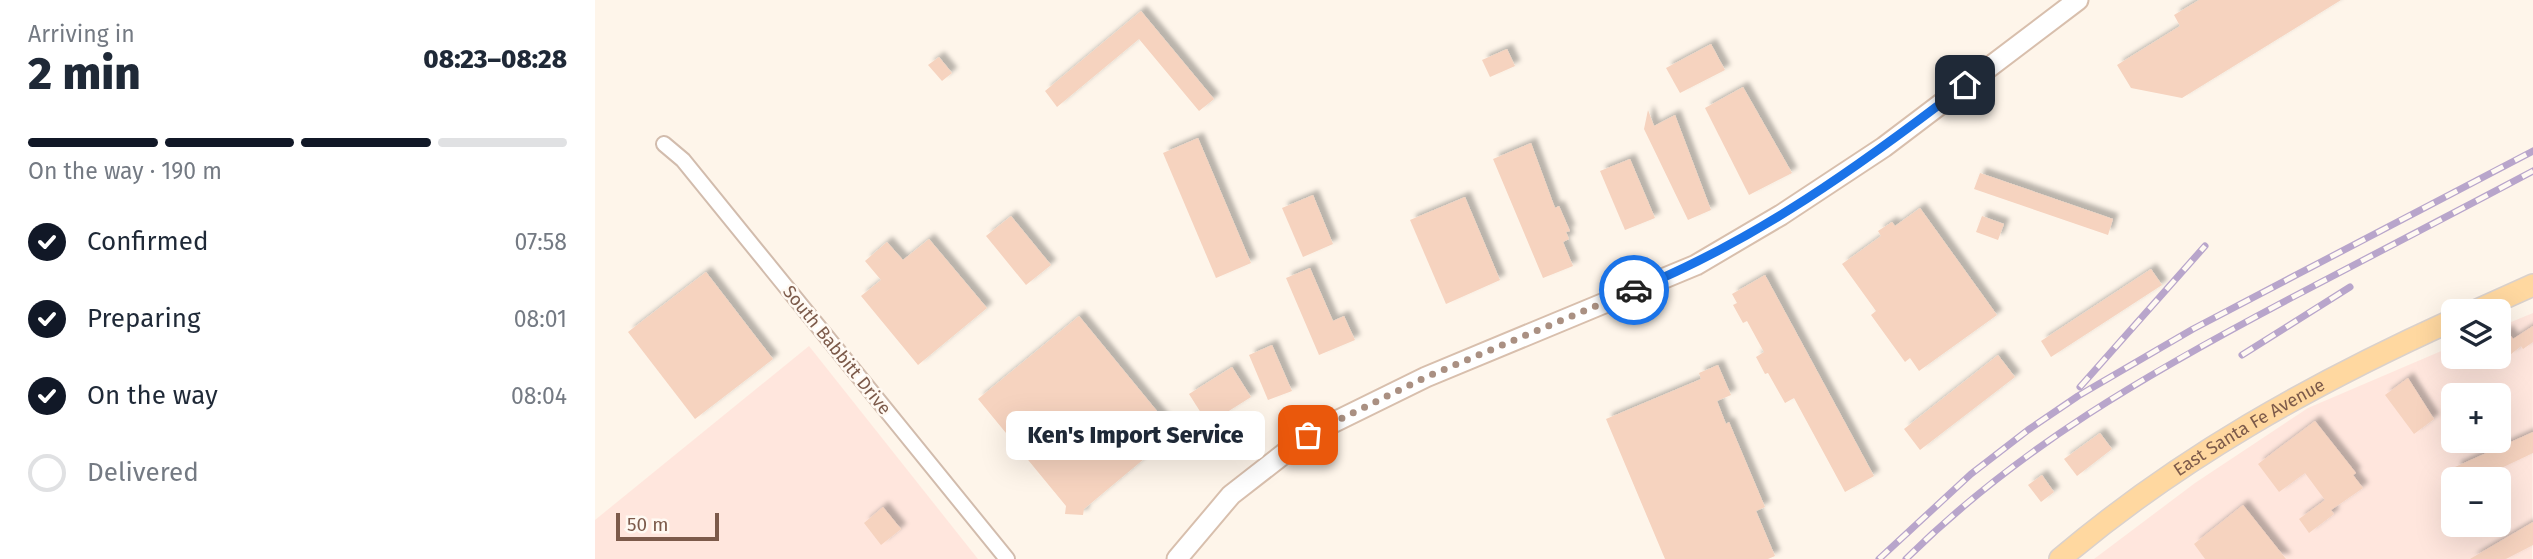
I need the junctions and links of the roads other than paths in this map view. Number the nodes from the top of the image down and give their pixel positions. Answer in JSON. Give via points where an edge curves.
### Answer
{"nodes":[{"id":1,"x":2078,"y":0,"type":"edge"},
{"id":2,"x":664,"y":144,"type":"dead end"},
{"id":3,"x":2533,"y":285,"type":"edge"},
{"id":4,"x":2502,"y":299,"type":"edge"},
{"id":5,"x":2441,"y":325,"type":"edge"},
{"id":6,"x":1007,"y":559,"type":"edge"},
{"id":7,"x":1177,"y":559,"type":"edge"},
{"id":8,"x":2060,"y":559,"type":"edge"}],
"edges":[{"from":1,"to":7,"type":"main road","via":[[1884,147],[1696,265],[1426,377],[1308,435],[1231,495]]},
{"from":2,"to":6,"type":"street","name":"South Babbitt Drive","via":[[683,160]]},
{"from":3,"to":4,"type":"main road"},
{"from":5,"to":8,"type":"main road","name":"East Santa Fe Avenue","via":[[2353,365],[2270,411],[2131,503]]}]}
